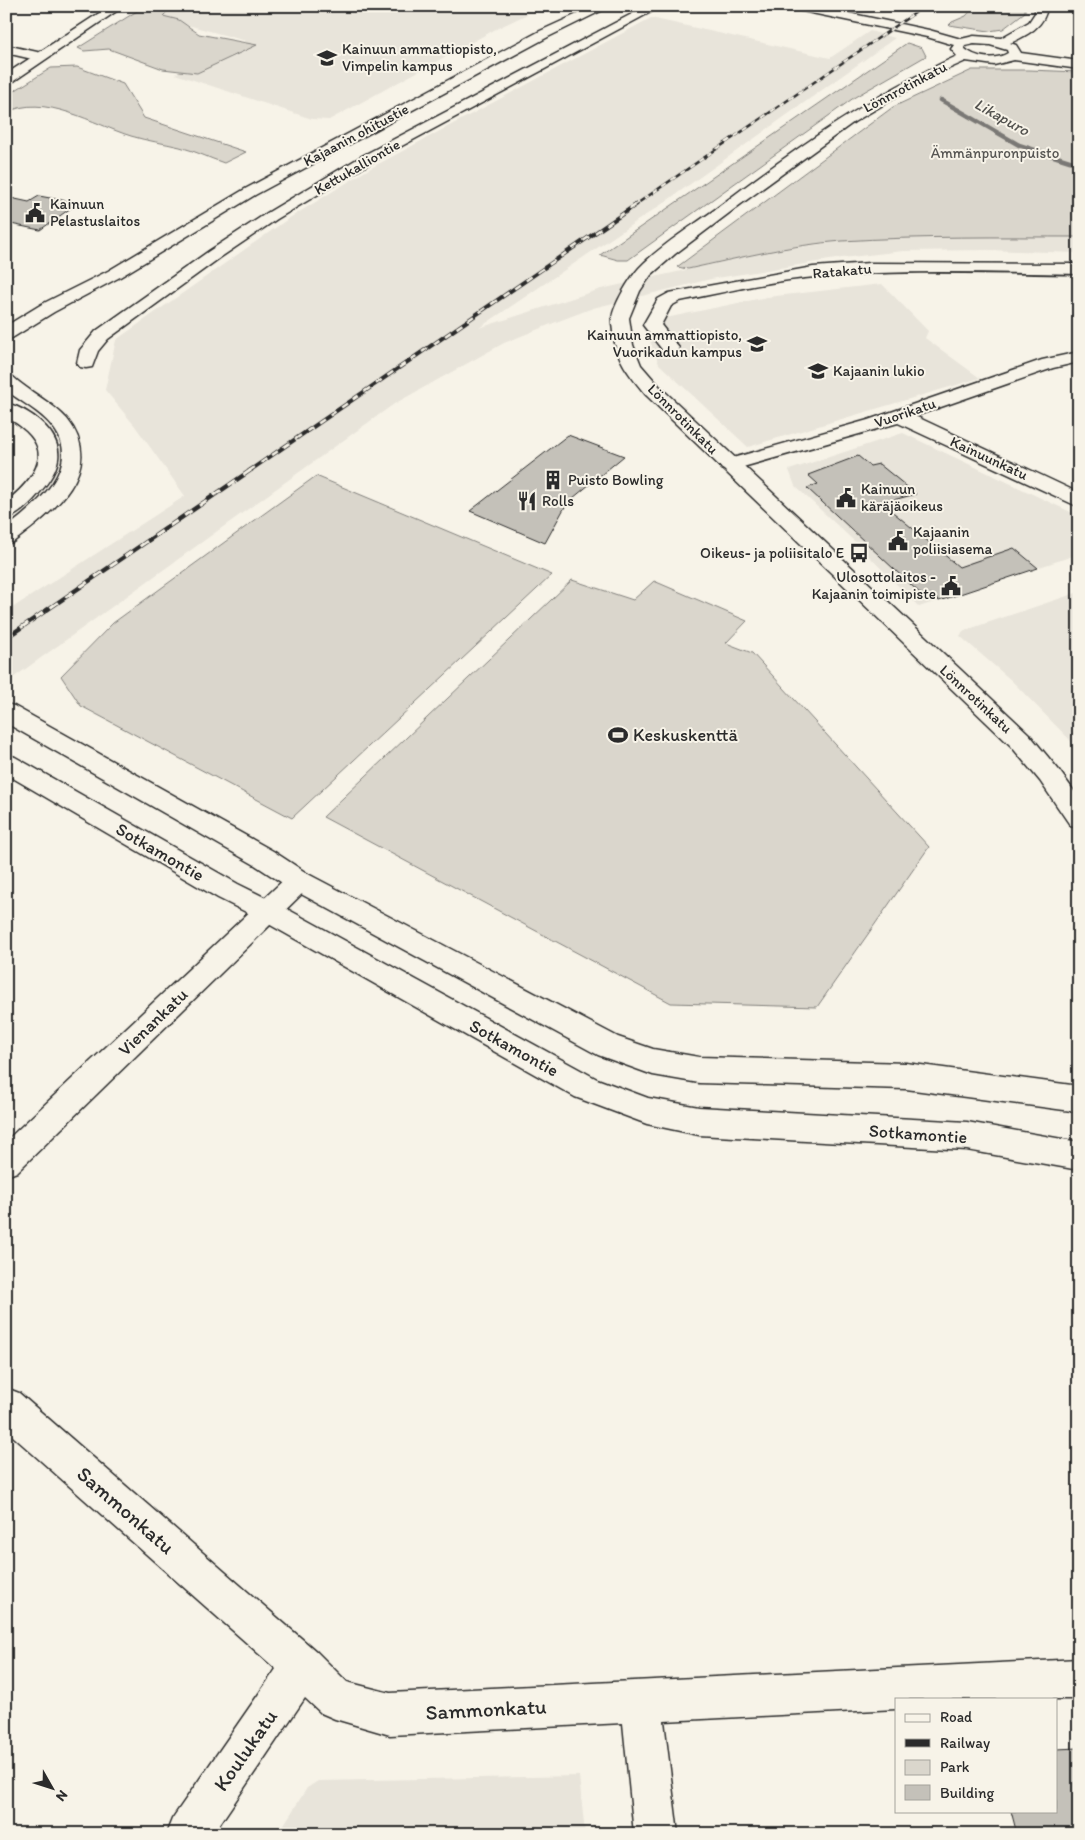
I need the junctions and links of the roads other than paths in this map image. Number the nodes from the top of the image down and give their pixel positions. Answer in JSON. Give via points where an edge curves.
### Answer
{"nodes":[{"id":1,"x":118,"y":6,"type":"edge"},
{"id":2,"x":590,"y":6,"type":"edge"},
{"id":3,"x":605,"y":6,"type":"edge"},
{"id":4,"x":656,"y":6,"type":"edge"},
{"id":5,"x":797,"y":6,"type":"edge"},
{"id":6,"x":1041,"y":6,"type":"edge"},
{"id":7,"x":544,"y":34,"type":"junction"},
{"id":8,"x":1000,"y":43,"type":"junction"},
{"id":9,"x":6,"y":49,"type":"edge"},
{"id":10,"x":963,"y":50,"type":"junction"},
{"id":11,"x":1012,"y":56,"type":"junction"},
{"id":12,"x":41,"y":57,"type":"junction"},
{"id":13,"x":1079,"y":65,"type":"edge"},
{"id":14,"x":6,"y":80,"type":"edge"},
{"id":15,"x":1079,"y":269,"type":"edge"},
{"id":16,"x":7,"y":346,"type":"edge"},
{"id":17,"x":670,"y":348,"type":"dead end"},
{"id":18,"x":1079,"y":357,"type":"edge"},
{"id":19,"x":86,"y":363,"type":"dead end"},
{"id":20,"x":6,"y":380,"type":"edge"},
{"id":21,"x":6,"y":409,"type":"edge"},
{"id":22,"x":899,"y":416,"type":"junction"},
{"id":23,"x":729,"y":465,"type":"junction"},
{"id":24,"x":1079,"y":501,"type":"edge"},
{"id":25,"x":6,"y":513,"type":"edge"},
{"id":26,"x":6,"y":538,"type":"edge"},
{"id":27,"x":16,"y":717,"type":"edge"},
{"id":28,"x":6,"y":763,"type":"edge"},
{"id":29,"x":1079,"y":818,"type":"edge"},
{"id":30,"x":299,"y":881,"type":"junction"},
{"id":31,"x":268,"y":912,"type":"junction"},
{"id":32,"x":1079,"y":1099,"type":"edge"},
{"id":33,"x":1079,"y":1156,"type":"edge"},
{"id":34,"x":6,"y":1162,"type":"edge"},
{"id":35,"x":6,"y":1406,"type":"edge"},
{"id":36,"x":303,"y":1666,"type":"junction"},
{"id":37,"x":1079,"y":1679,"type":"edge"},
{"id":38,"x":641,"y":1702,"type":"junction"},
{"id":39,"x":187,"y":1834,"type":"edge"},
{"id":40,"x":656,"y":1834,"type":"edge"}],
"edges":[{"from":1,"to":12,"type":"main road"},
{"from":2,"to":7,"type":"main road"},
{"from":3,"to":7,"type":"main road","name":"Kajaanin ohitustie"},
{"from":4,"to":19,"type":"main road","name":"Kettukalliontie","via":[[367,159],[272,216],[102,335],[89,350]]},
{"from":5,"to":10,"type":"main road","via":[[929,34]]},
{"from":6,"to":8,"type":"main road","via":[[1042,11],[1030,26]]},
{"from":7,"to":16,"type":"main road","name":"Kajaanin ohitustie","via":[[250,192],[114,274],[61,313]]},
{"from":8,"to":10,"type":"main road","via":[[983,40]]},
{"from":8,"to":11,"type":"main road","via":[[1014,51]]},
{"from":9,"to":12,"type":"main road"},
{"from":10,"to":11,"type":"main road","via":[[992,61]]},
{"from":10,"to":23,"type":"main road","name":"Lönnrotinkatu","via":[[842,123],[669,252],[645,272],[632,291],[620,318],[624,345],[632,366]]},
{"from":11,"to":13,"type":"main road"},
{"from":12,"to":14,"type":"main road"},
{"from":15,"to":17,"type":"main road","name":"Ratakatu","via":[[863,268],[699,291],[664,303],[652,326]]},
{"from":18,"to":22,"type":"main road","name":"Vuorikatu","via":[[1048,364]]},
{"from":20,"to":26,"type":"main road","via":[[61,424],[69,435],[73,454],[69,473],[57,495]]},
{"from":21,"to":25,"type":"main road","via":[[37,426],[43,433],[49,455],[42,480]]},
{"from":22,"to":23,"type":"main road","name":"Vuorikatu"},
{"from":22,"to":24,"type":"main road","name":"Kainuunkatu"},
{"from":23,"to":29,"type":"main road","name":"Lönnrotinkatu","via":[[1020,740]]},
{"from":27,"to":30,"type":"main road"},
{"from":28,"to":31,"type":"main road","name":"Sotkamontie"},
{"from":30,"to":31,"type":"main road","name":"Vienankatu"},
{"from":30,"to":32,"type":"main road","via":[[608,1046],[653,1062],[699,1070],[906,1076]]},
{"from":31,"to":33,"type":"main road","name":"Sotkamontie","via":[[586,1088],[647,1111],[699,1121],[967,1136]]},
{"from":31,"to":34,"type":"main road","name":"Vienankatu"},
{"from":35,"to":36,"type":"main road","name":"Sammonkatu"},
{"from":36,"to":38,"type":"main road","name":"Sammonkatu","via":[[335,1699],[390,1714]]},
{"from":36,"to":39,"type":"main road","name":"Koulukatu"},
{"from":37,"to":38,"type":"main road","name":"Sammonkatu"},
{"from":38,"to":40,"type":"main road"}]}
